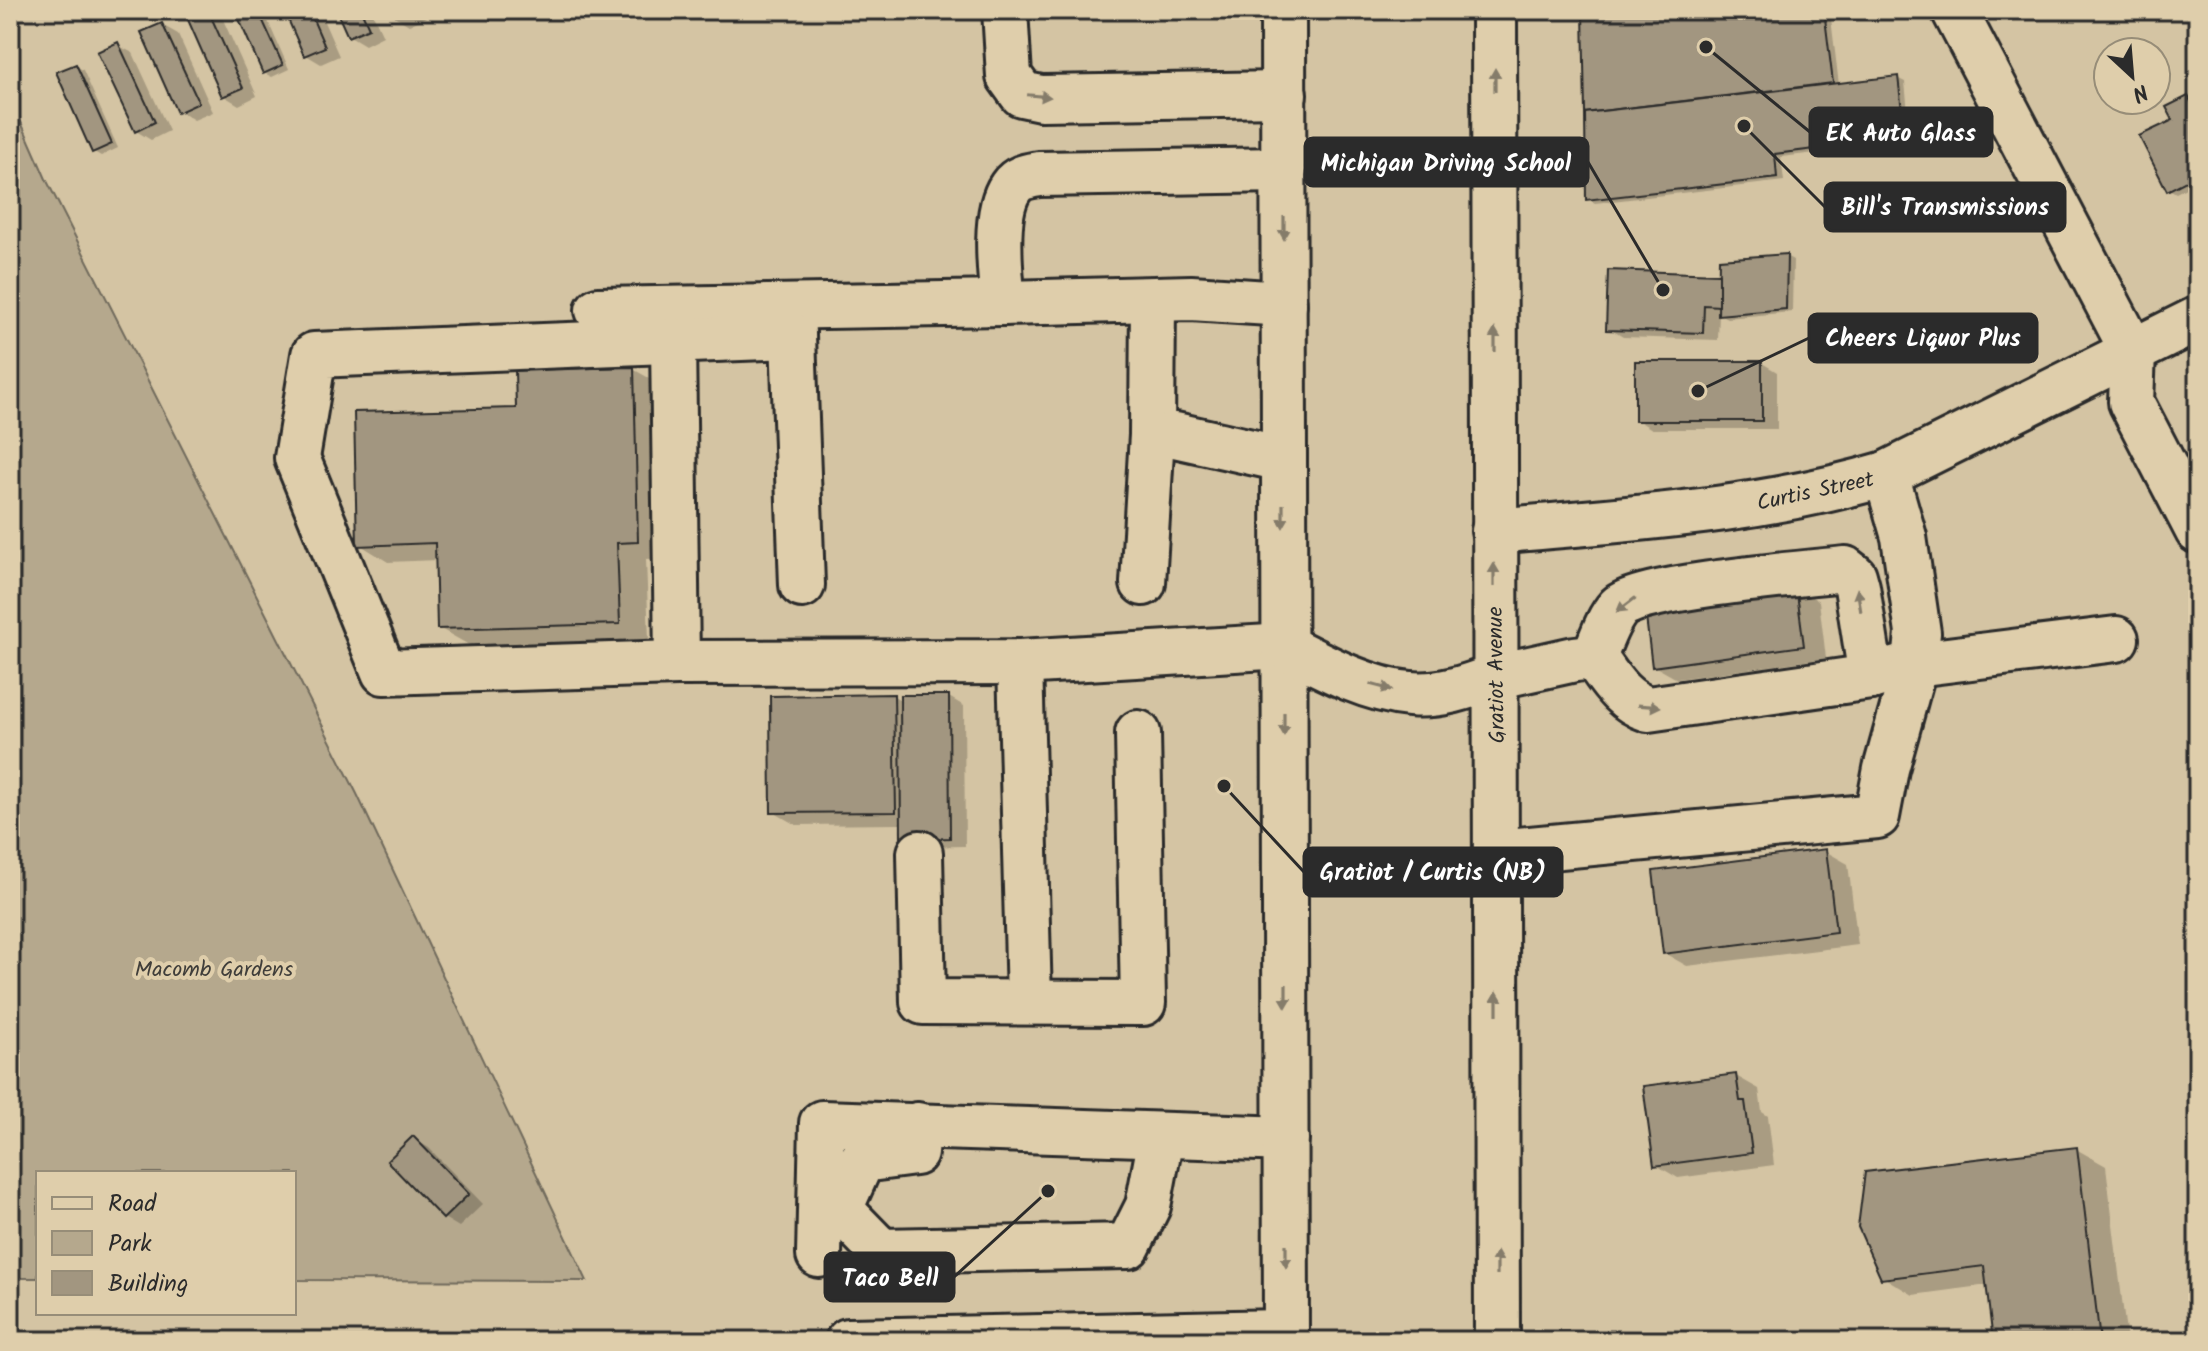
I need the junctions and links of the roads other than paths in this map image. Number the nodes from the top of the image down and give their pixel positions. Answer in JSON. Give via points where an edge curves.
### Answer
{"nodes":[{"id":1,"x":1005,"y":10,"type":"edge"},
{"id":2,"x":1283,"y":10,"type":"edge"},
{"id":3,"x":1494,"y":10,"type":"edge"},
{"id":4,"x":1954,"y":10,"type":"edge"},
{"id":5,"x":1284,"y":94,"type":"junction"},
{"id":6,"x":1284,"y":170,"type":"junction"},
{"id":7,"x":1153,"y":300,"type":"junction"},
{"id":8,"x":1003,"y":303,"type":"junction"},
{"id":9,"x":1284,"y":304,"type":"junction"},
{"id":10,"x":598,"y":310,"type":"dead end"},
{"id":11,"x":2198,"y":319,"type":"edge"},
{"id":12,"x":792,"y":321,"type":"junction"},
{"id":13,"x":673,"y":340,"type":"junction"},
{"id":14,"x":2133,"y":352,"type":"junction"},
{"id":15,"x":1152,"y":435,"type":"junction"},
{"id":16,"x":1283,"y":459,"type":"junction"},
{"id":17,"x":1886,"y":474,"type":"junction"},
{"id":18,"x":1494,"y":531,"type":"junction"},
{"id":19,"x":2198,"y":531,"type":"edge"},
{"id":20,"x":1143,"y":583,"type":"dead end"},
{"id":21,"x":802,"y":585,"type":"dead end"},
{"id":22,"x":2116,"y":639,"type":"dead end"},
{"id":23,"x":1284,"y":646,"type":"junction"},
{"id":24,"x":1594,"y":657,"type":"junction"},
{"id":25,"x":1020,"y":662,"type":"junction"},
{"id":26,"x":677,"y":663,"type":"junction"},
{"id":27,"x":1915,"y":664,"type":"junction"},
{"id":28,"x":1494,"y":677,"type":"junction"},
{"id":29,"x":1871,"y":677,"type":"junction"},
{"id":30,"x":1138,"y":733,"type":"dead end"},
{"id":31,"x":1497,"y":852,"type":"junction"},
{"id":32,"x":920,"y":853,"type":"dead end"},
{"id":33,"x":1029,"y":1001,"type":"junction"},
{"id":34,"x":1161,"y":1137,"type":"junction"},
{"id":35,"x":916,"y":1139,"type":"junction"},
{"id":36,"x":1286,"y":1139,"type":"junction"},
{"id":37,"x":819,"y":1255,"type":"dead end"},
{"id":38,"x":1286,"y":1337,"type":"edge"},
{"id":39,"x":848,"y":1341,"type":"edge"},
{"id":40,"x":1497,"y":1341,"type":"edge"}],
"edges":[{"from":1,"to":5,"type":"main road","one_way":true,"via":[[1009,76],[1022,94]]},
{"from":2,"to":5,"type":"main road"},
{"from":18,"to":3,"type":"main road","name":"Gratiot Avenue","one_way":true},
{"from":4,"to":14,"type":"main road"},
{"from":5,"to":6,"type":"main road"},
{"from":6,"to":8,"type":"main road","via":[[1023,177],[1006,198],[1001,224]]},
{"from":6,"to":9,"type":"main road","one_way":true},
{"from":7,"to":8,"type":"main road"},
{"from":7,"to":9,"type":"main road"},
{"from":7,"to":15,"type":"main road"},
{"from":8,"to":12,"type":"main road"},
{"from":9,"to":16,"type":"main road"},
{"from":10,"to":12,"type":"main road"},
{"from":11,"to":14,"type":"main road","name":"Curtis Street"},
{"from":12,"to":13,"type":"main road"},
{"from":12,"to":21,"type":"main road"},
{"from":13,"to":26,"type":"main road"},
{"from":13,"to":26,"type":"main road","via":[[314,355],[297,458],[384,672]]},
{"from":14,"to":17,"type":"main road","name":"Curtis Street"},
{"from":14,"to":19,"type":"main road","via":[[2131,402]]},
{"from":15,"to":16,"type":"main road","via":[[1175,435]]},
{"from":15,"to":20,"type":"main road"},
{"from":16,"to":23,"type":"main road","one_way":true},
{"from":17,"to":18,"type":"main road","name":"Curtis Street","via":[[1837,489],[1730,508]]},
{"from":17,"to":27,"type":"main road","via":[[1904,537],[1918,633]]},
{"from":28,"to":18,"type":"main road","name":"Gratiot Avenue","one_way":true},
{"from":22,"to":27,"type":"main road"},
{"from":23,"to":25,"type":"main road"},
{"from":23,"to":28,"type":"main road","one_way":true,"via":[[1333,671],[1410,694],[1438,693]]},
{"from":23,"to":36,"type":"main road","one_way":true},
{"from":24,"to":28,"type":"main road"},
{"from":24,"to":29,"type":"main road","one_way":true,"via":[[1619,692],[1648,709]]},
{"from":29,"to":24,"type":"main road","one_way":true,"via":[[1857,587],[1845,569],[1638,597],[1620,606]]},
{"from":25,"to":26,"type":"main road"},
{"from":25,"to":33,"type":"main road"},
{"from":27,"to":29,"type":"main road"},
{"from":27,"to":31,"type":"main road","via":[[1877,816]]},
{"from":28,"to":31,"type":"main road","name":"Gratiot Avenue"},
{"from":30,"to":33,"type":"main road","via":[[1143,1003]]},
{"from":40,"to":31,"type":"main road","name":"Gratiot Avenue","one_way":true},
{"from":32,"to":33,"type":"main road","via":[[923,1002]]},
{"from":34,"to":35,"type":"main road"},
{"from":34,"to":35,"type":"main road","via":[[1148,1206],[1128,1246],[881,1251],[840,1209],[862,1160]]},
{"from":34,"to":36,"type":"main road"},
{"from":35,"to":37,"type":"main road","via":[[822,1123]]},
{"from":36,"to":38,"type":"main road","one_way":true},
{"from":38,"to":39,"type":"main road"}]}
